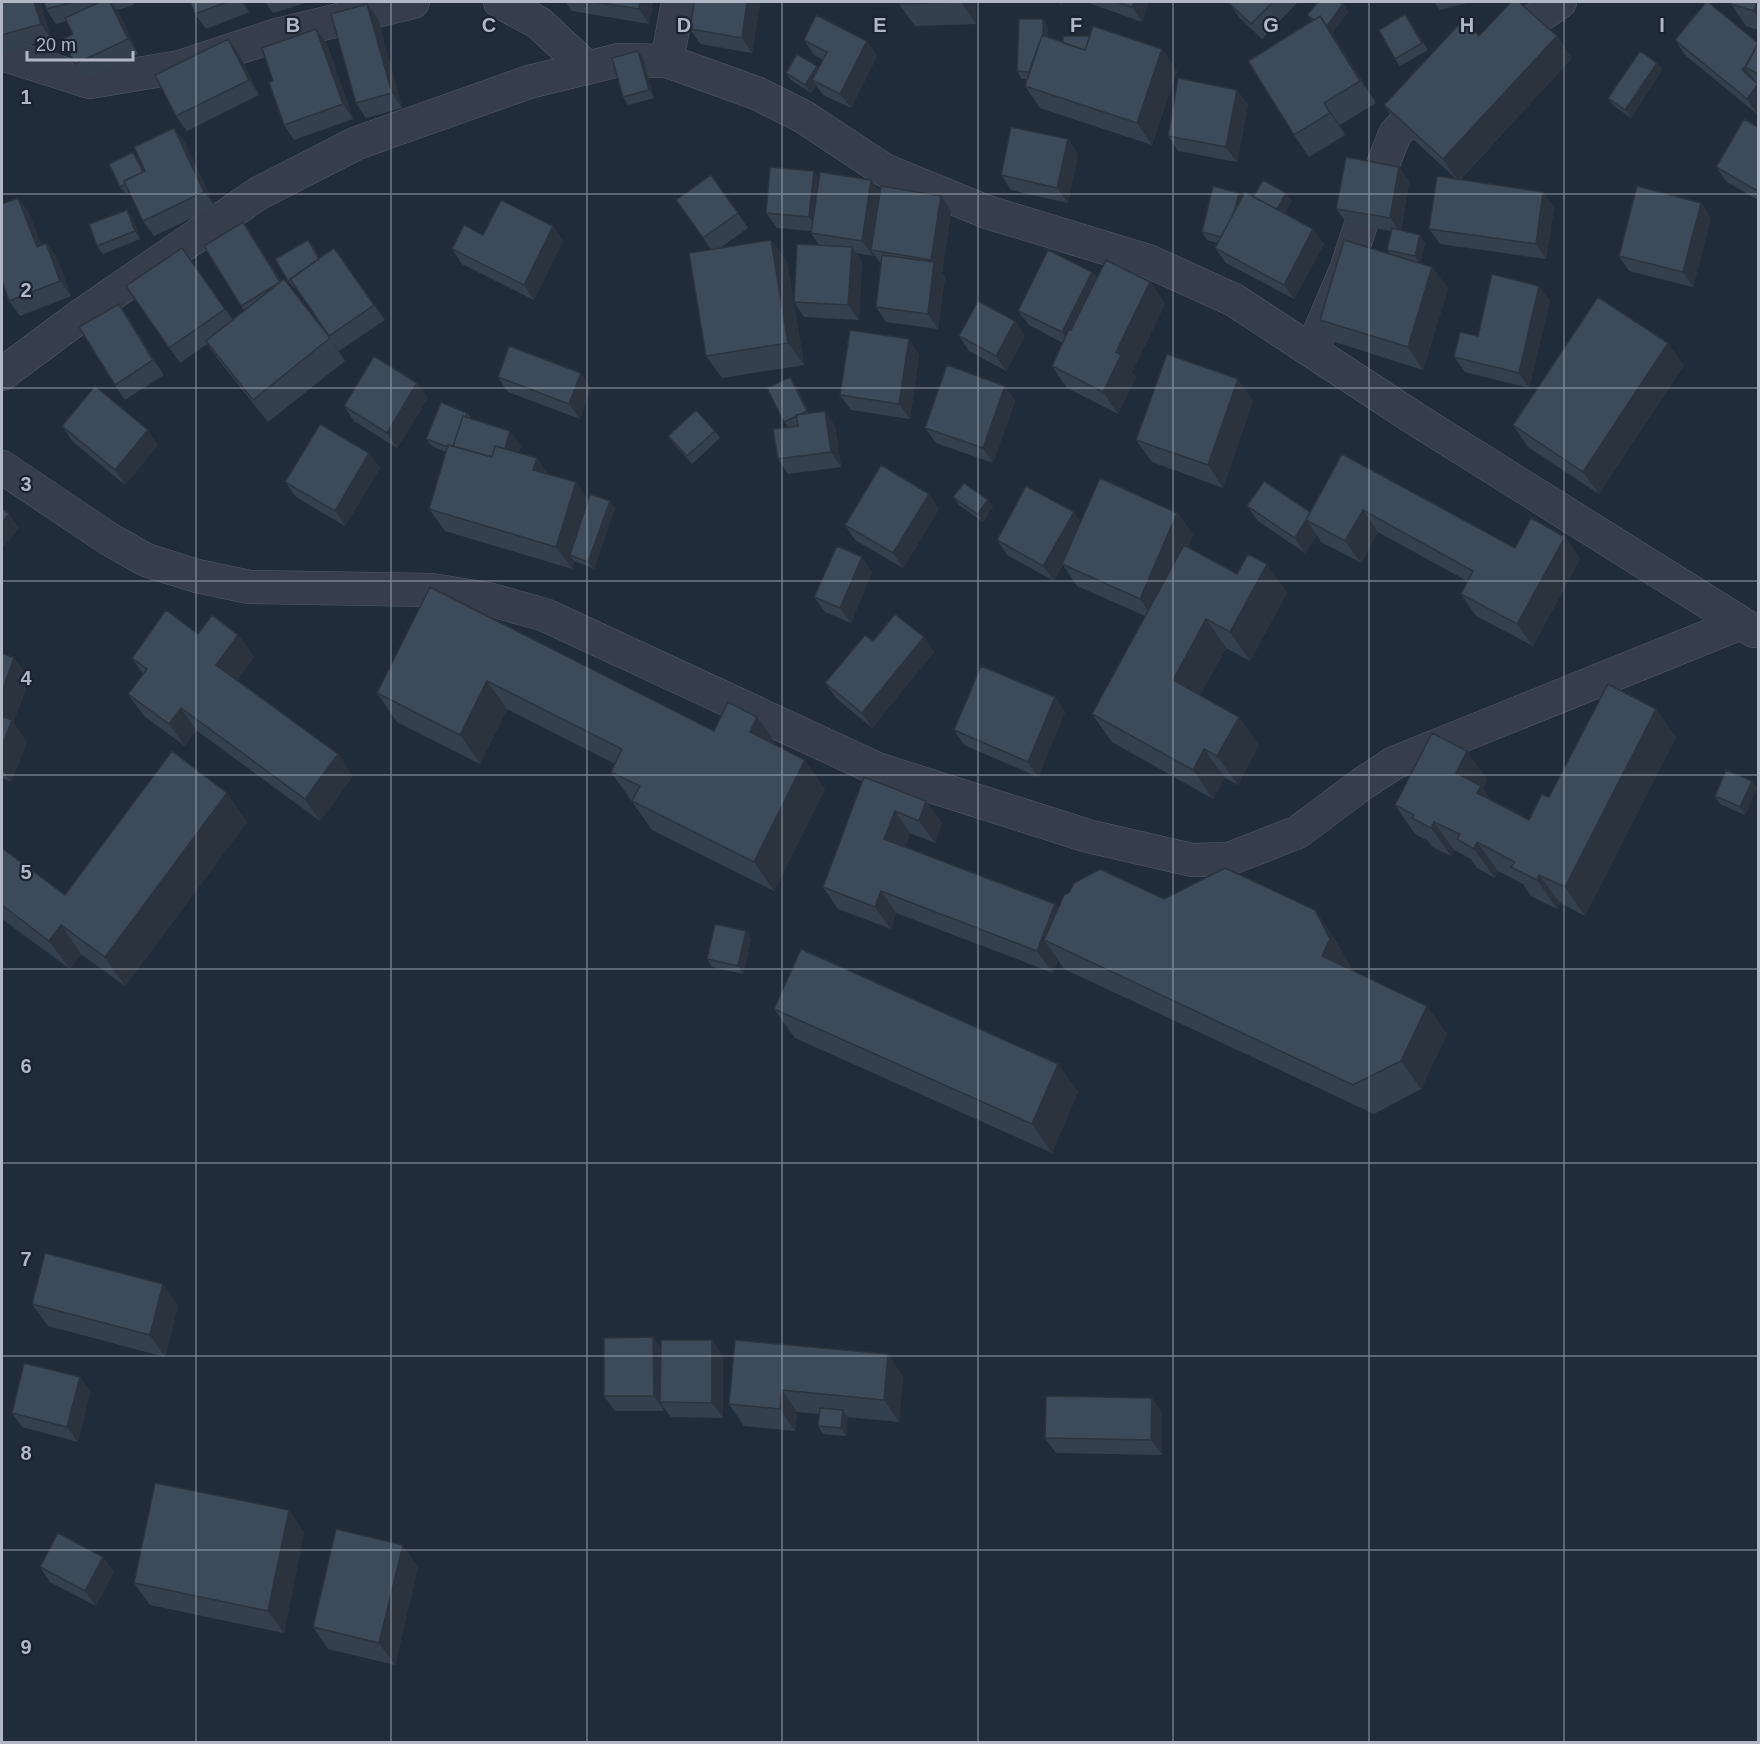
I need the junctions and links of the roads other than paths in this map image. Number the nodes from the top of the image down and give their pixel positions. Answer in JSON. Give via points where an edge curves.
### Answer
{"nodes":[{"id":1,"x":413,"y":2,"type":"edge"},
{"id":2,"x":500,"y":2,"type":"edge"},
{"id":3,"x":678,"y":2,"type":"edge"},
{"id":4,"x":1560,"y":2,"type":"edge"},
{"id":5,"x":2,"y":54,"type":"edge"},
{"id":6,"x":667,"y":61,"type":"junction"},
{"id":7,"x":1475,"y":61,"type":"edge"},
{"id":8,"x":587,"y":68,"type":"junction"},
{"id":9,"x":1448,"y":80,"type":"edge"},
{"id":10,"x":1312,"y":351,"type":"junction"},
{"id":11,"x":2,"y":374,"type":"edge"},
{"id":12,"x":2,"y":467,"type":"edge"},
{"id":13,"x":1750,"y":628,"type":"edge"}],
"edges":[{"from":1,"to":5,"type":"street","via":[[277,34],[180,67],[90,82]]},
{"from":2,"to":8,"type":"street","via":[[539,23]]},
{"from":3,"to":6,"type":"street"},
{"from":4,"to":7,"type":"street"},
{"from":6,"to":8,"type":"street","via":[[619,60]]},
{"from":6,"to":10,"type":"street","via":[[756,93],[804,117],[884,170],[987,212],[1148,261],[1234,300]]},
{"from":8,"to":11,"type":"street","via":[[529,82],[357,143],[259,193]]},
{"from":9,"to":10,"type":"street","via":[[1395,134]]},
{"from":10,"to":13,"type":"street"},
{"from":12,"to":13,"type":"street","via":[[146,560],[197,576],[249,586],[431,590],[488,599],[545,615],[877,769],[1088,836],[1192,860],[1228,859],[1298,832],[1394,763]]}]}
